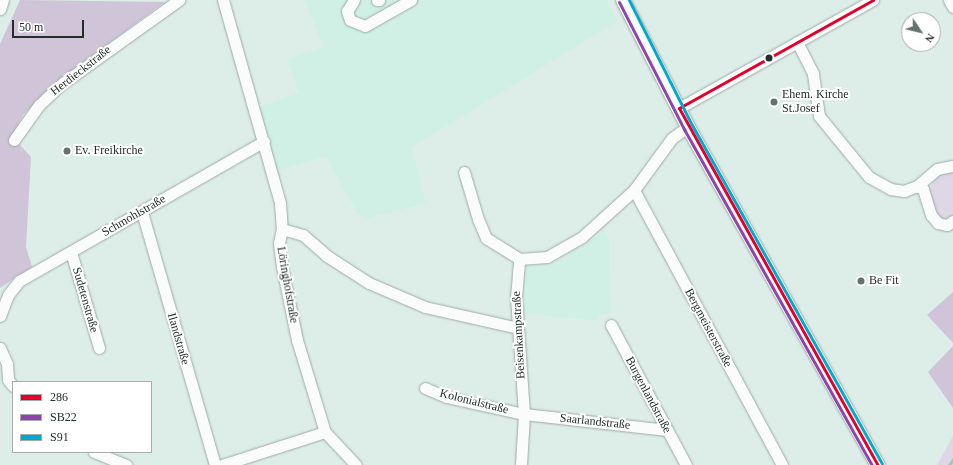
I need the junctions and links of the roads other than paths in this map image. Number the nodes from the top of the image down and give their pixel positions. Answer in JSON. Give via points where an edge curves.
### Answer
{"nodes":[{"id":1,"x":3,"y":0,"type":"edge"},
{"id":2,"x":179,"y":0,"type":"edge"},
{"id":3,"x":223,"y":0,"type":"edge"},
{"id":4,"x":354,"y":0,"type":"edge"},
{"id":5,"x":410,"y":0,"type":"edge"},
{"id":6,"x":623,"y":0,"type":"edge"},
{"id":7,"x":873,"y":0,"type":"edge"},
{"id":8,"x":949,"y":0,"type":"edge"},
{"id":9,"x":953,"y":7,"type":"edge"},
{"id":10,"x":0,"y":9,"type":"edge"},
{"id":11,"x":797,"y":42,"type":"junction"},
{"id":12,"x":678,"y":108,"type":"junction"},
{"id":13,"x":688,"y":127,"type":"junction"},
{"id":14,"x":14,"y":140,"type":"dead end"},
{"id":15,"x":264,"y":141,"type":"junction"},
{"id":16,"x":953,"y":166,"type":"edge"},
{"id":17,"x":464,"y":172,"type":"dead end"},
{"id":18,"x":917,"y":186,"type":"junction"},
{"id":19,"x":634,"y":190,"type":"junction"},
{"id":20,"x":142,"y":212,"type":"junction"},
{"id":21,"x":953,"y":221,"type":"edge"},
{"id":22,"x":282,"y":229,"type":"junction"},
{"id":23,"x":71,"y":252,"type":"junction"},
{"id":24,"x":519,"y":259,"type":"junction"},
{"id":25,"x":0,"y":316,"type":"edge"},
{"id":26,"x":611,"y":325,"type":"dead end"},
{"id":27,"x":518,"y":328,"type":"junction"},
{"id":28,"x":0,"y":348,"type":"edge"},
{"id":29,"x":99,"y":348,"type":"dead end"},
{"id":30,"x":12,"y":385,"type":"edge"},
{"id":31,"x":425,"y":388,"type":"dead end"},
{"id":32,"x":524,"y":414,"type":"junction"},
{"id":33,"x":667,"y":430,"type":"junction"},
{"id":34,"x":325,"y":432,"type":"junction"},
{"id":35,"x":96,"y":453,"type":"edge"},
{"id":36,"x":113,"y":463,"type":"edge"},
{"id":37,"x":357,"y":464,"type":"edge"},
{"id":38,"x":127,"y":465,"type":"edge"},
{"id":39,"x":215,"y":465,"type":"edge"},
{"id":40,"x":222,"y":465,"type":"edge"},
{"id":41,"x":521,"y":465,"type":"edge"},
{"id":42,"x":686,"y":465,"type":"edge"},
{"id":43,"x":782,"y":465,"type":"edge"},
{"id":44,"x":878,"y":465,"type":"edge"}],
"edges":[{"from":1,"to":10,"type":"street"},
{"from":2,"to":14,"type":"street","name":"Herdieckstraße","via":[[62,83],[39,105]]},
{"from":3,"to":15,"type":"street","name":"Löringhofstraße"},
{"from":4,"to":5,"type":"street","via":[[347,11],[350,20],[365,26]]},
{"from":6,"to":12,"type":"main road"},
{"from":7,"to":11,"type":"street"},
{"from":8,"to":9,"type":"street"},
{"from":11,"to":12,"type":"street"},
{"from":11,"to":18,"type":"street","via":[[813,74],[815,100],[824,124],[869,177],[890,190],[904,191]]},
{"from":12,"to":13,"type":"main road"},
{"from":13,"to":19,"type":"street","via":[[672,138]]},
{"from":13,"to":44,"type":"main road"},
{"from":15,"to":20,"type":"street","name":"Schmohlstraße"},
{"from":15,"to":22,"type":"street","name":"Löringhofstraße","via":[[280,203]]},
{"from":16,"to":18,"type":"street","via":[[937,169]]},
{"from":17,"to":24,"type":"street","via":[[486,238]]},
{"from":18,"to":21,"type":"street","via":[[923,189],[931,215],[938,223],[947,225]]},
{"from":19,"to":24,"type":"street","via":[[582,237],[547,258]]},
{"from":19,"to":43,"type":"street","name":"Bergmeisterstraße"},
{"from":20,"to":23,"type":"street","name":"Schmohlstraße"},
{"from":20,"to":39,"type":"street","name":"Ilandstraße"},
{"from":22,"to":27,"type":"street","via":[[303,235],[327,256],[376,286],[425,307]]},
{"from":22,"to":34,"type":"street","name":"Löringhofstraße","via":[[279,243],[282,267],[297,340]]},
{"from":23,"to":25,"type":"street","name":"Schmohlstraße","via":[[19,281],[8,295]]},
{"from":23,"to":29,"type":"street","name":"Sudetenstraße"},
{"from":24,"to":27,"type":"street","name":"Beisenkampstraße","via":[[516,297]]},
{"from":26,"to":33,"type":"street","name":"Burgenlandstraße"},
{"from":27,"to":32,"type":"street","name":"Beisenkampstraße"},
{"from":28,"to":30,"type":"street","via":[[7,364],[8,380]]},
{"from":31,"to":32,"type":"street","name":"Kolonialstraße","via":[[446,397]]},
{"from":32,"to":33,"type":"street","name":"Saarlandstraße"},
{"from":32,"to":41,"type":"street","name":"Beisenkampstraße"},
{"from":33,"to":42,"type":"street","name":"Burgenlandstraße"},
{"from":34,"to":37,"type":"street","name":"Löringhofstraße"},
{"from":34,"to":40,"type":"street"},
{"from":35,"to":36,"type":"street"},
{"from":36,"to":38,"type":"street"}]}
